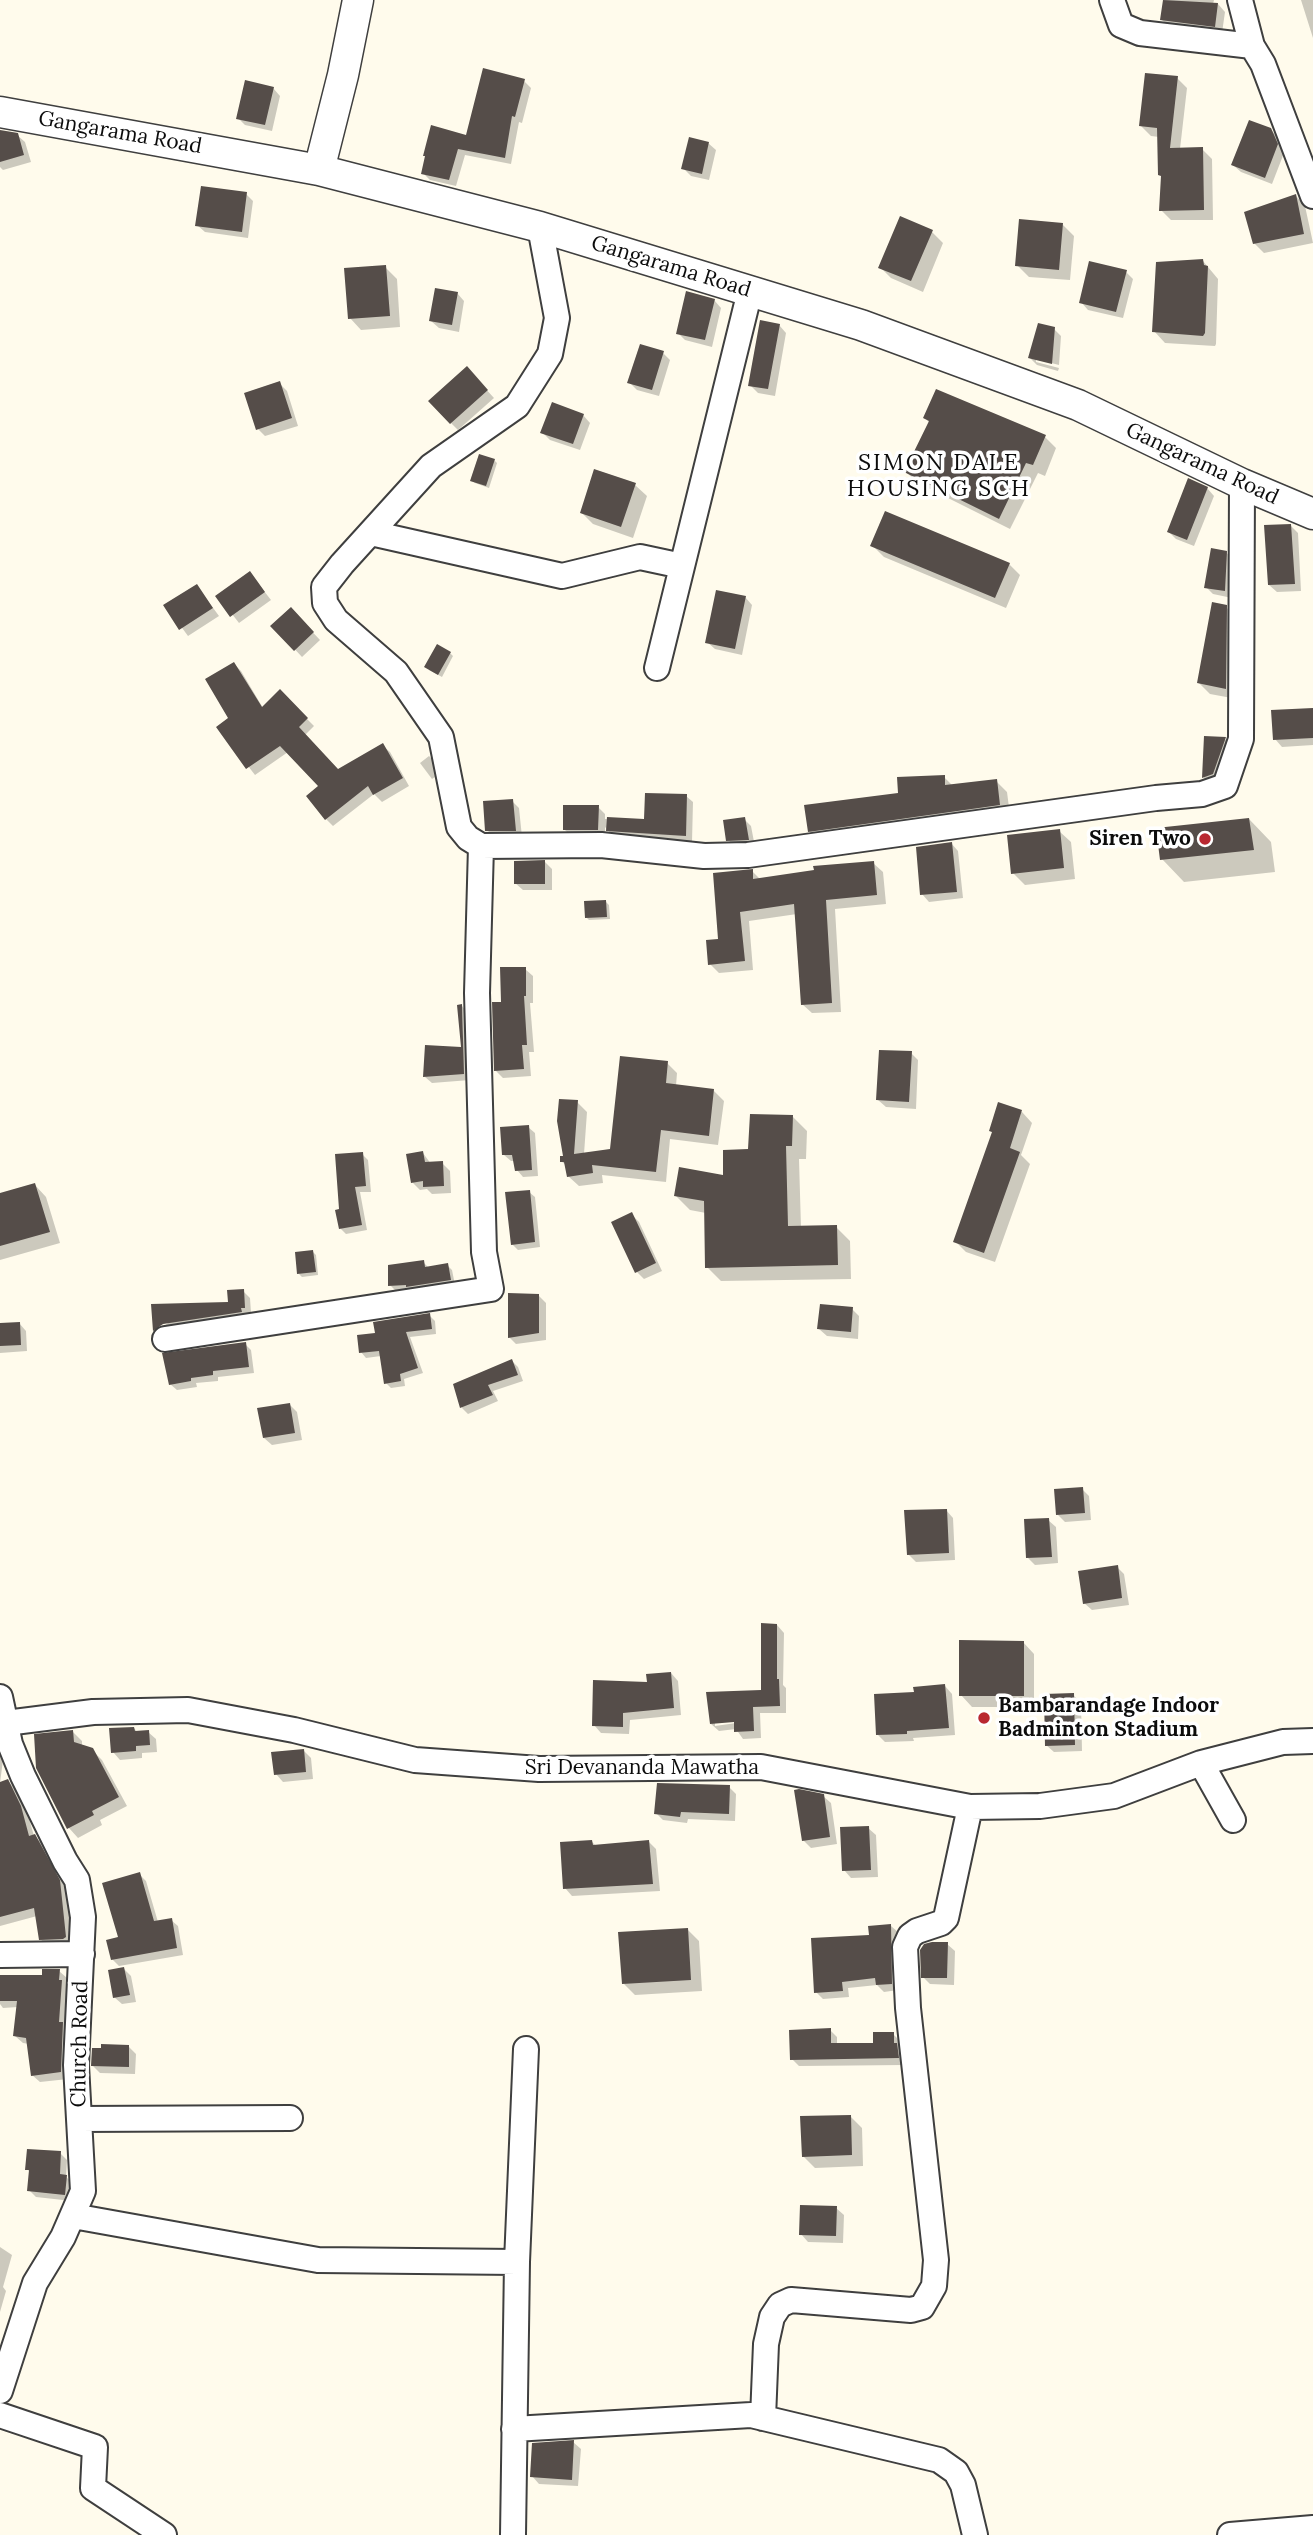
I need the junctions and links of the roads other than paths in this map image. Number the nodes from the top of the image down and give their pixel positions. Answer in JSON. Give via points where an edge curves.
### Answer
{"nodes":[{"id":1,"x":358,"y":0,"type":"edge"},
{"id":2,"x":1112,"y":0,"type":"edge"},
{"id":3,"x":1240,"y":0,"type":"edge"},
{"id":4,"x":1252,"y":46,"type":"junction"},
{"id":5,"x":0,"y":112,"type":"edge"},
{"id":6,"x":319,"y":170,"type":"junction"},
{"id":7,"x":1313,"y":196,"type":"edge"},
{"id":8,"x":541,"y":227,"type":"junction"},
{"id":9,"x":750,"y":291,"type":"junction"},
{"id":10,"x":1242,"y":484,"type":"junction"},
{"id":11,"x":1313,"y":514,"type":"edge"},
{"id":12,"x":370,"y":533,"type":"junction"},
{"id":13,"x":682,"y":566,"type":"junction"},
{"id":14,"x":657,"y":668,"type":"dead end"},
{"id":15,"x":481,"y":846,"type":"junction"},
{"id":16,"x":165,"y":1339,"type":"dead end"},
{"id":17,"x":0,"y":1697,"type":"edge"},
{"id":18,"x":6,"y":1723,"type":"junction"},
{"id":19,"x":1313,"y":1741,"type":"edge"},
{"id":20,"x":1201,"y":1763,"type":"junction"},
{"id":21,"x":970,"y":1807,"type":"junction"},
{"id":22,"x":1233,"y":1820,"type":"dead end"},
{"id":23,"x":82,"y":1954,"type":"junction"},
{"id":24,"x":0,"y":1955,"type":"edge"},
{"id":25,"x":527,"y":2049,"type":"dead end"},
{"id":26,"x":289,"y":2118,"type":"dead end"},
{"id":27,"x":79,"y":2119,"type":"junction"},
{"id":28,"x":73,"y":2216,"type":"junction"},
{"id":29,"x":517,"y":2262,"type":"junction"},
{"id":30,"x":0,"y":2391,"type":"edge"},
{"id":31,"x":0,"y":2414,"type":"edge"},
{"id":32,"x":763,"y":2418,"type":"junction"},
{"id":33,"x":514,"y":2429,"type":"junction"},
{"id":34,"x":1313,"y":2528,"type":"edge"},
{"id":35,"x":164,"y":2535,"type":"edge"},
{"id":36,"x":513,"y":2535,"type":"edge"},
{"id":37,"x":975,"y":2535,"type":"edge"},
{"id":38,"x":1230,"y":2535,"type":"edge"}],
"edges":[{"from":1,"to":6,"type":"street"},
{"from":2,"to":4,"type":"street","via":[[1121,25],[1140,33]]},
{"from":3,"to":4,"type":"street"},
{"from":4,"to":7,"type":"street"},
{"from":5,"to":6,"type":"street","name":"Gangarama Road"},
{"from":6,"to":8,"type":"street","name":"Gangarama Road"},
{"from":8,"to":9,"type":"street","name":"Gangarama Road"},
{"from":8,"to":12,"type":"street","via":[[556,317],[550,354],[517,406],[431,466]]},
{"from":9,"to":10,"type":"street","name":"Gangarama Road","via":[[861,325],[1078,405]]},
{"from":9,"to":13,"type":"street"},
{"from":10,"to":11,"type":"street","name":"Gangarama Road"},
{"from":10,"to":15,"type":"street","via":[[1241,739],[1225,786],[1202,794],[748,855],[705,856],[601,845]]},
{"from":12,"to":13,"type":"street","via":[[562,576],[640,557]]},
{"from":12,"to":15,"type":"street","via":[[324,587],[325,603],[336,620],[396,672],[441,737],[459,827]]},
{"from":13,"to":14,"type":"street"},
{"from":15,"to":16,"type":"street","via":[[477,993],[484,1252],[491,1289]]},
{"from":17,"to":18,"type":"street","name":"Church Road"},
{"from":18,"to":21,"type":"street","name":"Sri Devananda Mawatha","via":[[93,1712],[188,1710],[415,1760],[539,1769],[761,1767]]},
{"from":18,"to":23,"type":"street","name":"Church Road","via":[[23,1776],[77,1880]]},
{"from":19,"to":20,"type":"street","name":"Sri Devananda Mawatha","via":[[1283,1742]]},
{"from":20,"to":21,"type":"street","name":"Sri Devananda Mawatha","via":[[1114,1796],[1040,1806]]},
{"from":20,"to":22,"type":"street"},
{"from":21,"to":32,"type":"street","via":[[946,1918],[917,1931],[905,1947],[936,2260],[934,2286],[922,2307],[911,2310],[791,2300],[780,2305],[766,2344]]},
{"from":23,"to":24,"type":"street"},
{"from":23,"to":27,"type":"street","name":"Church Road","via":[[76,2065]]},
{"from":25,"to":29,"type":"street"},
{"from":26,"to":27,"type":"street"},
{"from":27,"to":28,"type":"street","name":"Church Road","via":[[83,2191]]},
{"from":28,"to":29,"type":"street","via":[[318,2260]]},
{"from":28,"to":30,"type":"street","name":"Church Road","via":[[36,2284]]},
{"from":29,"to":33,"type":"street"},
{"from":31,"to":35,"type":"street","via":[[95,2447],[93,2488]]},
{"from":32,"to":33,"type":"street"},
{"from":32,"to":37,"type":"street","via":[[939,2460],[956,2472],[963,2485]]},
{"from":33,"to":36,"type":"street"},
{"from":34,"to":38,"type":"street"}]}
